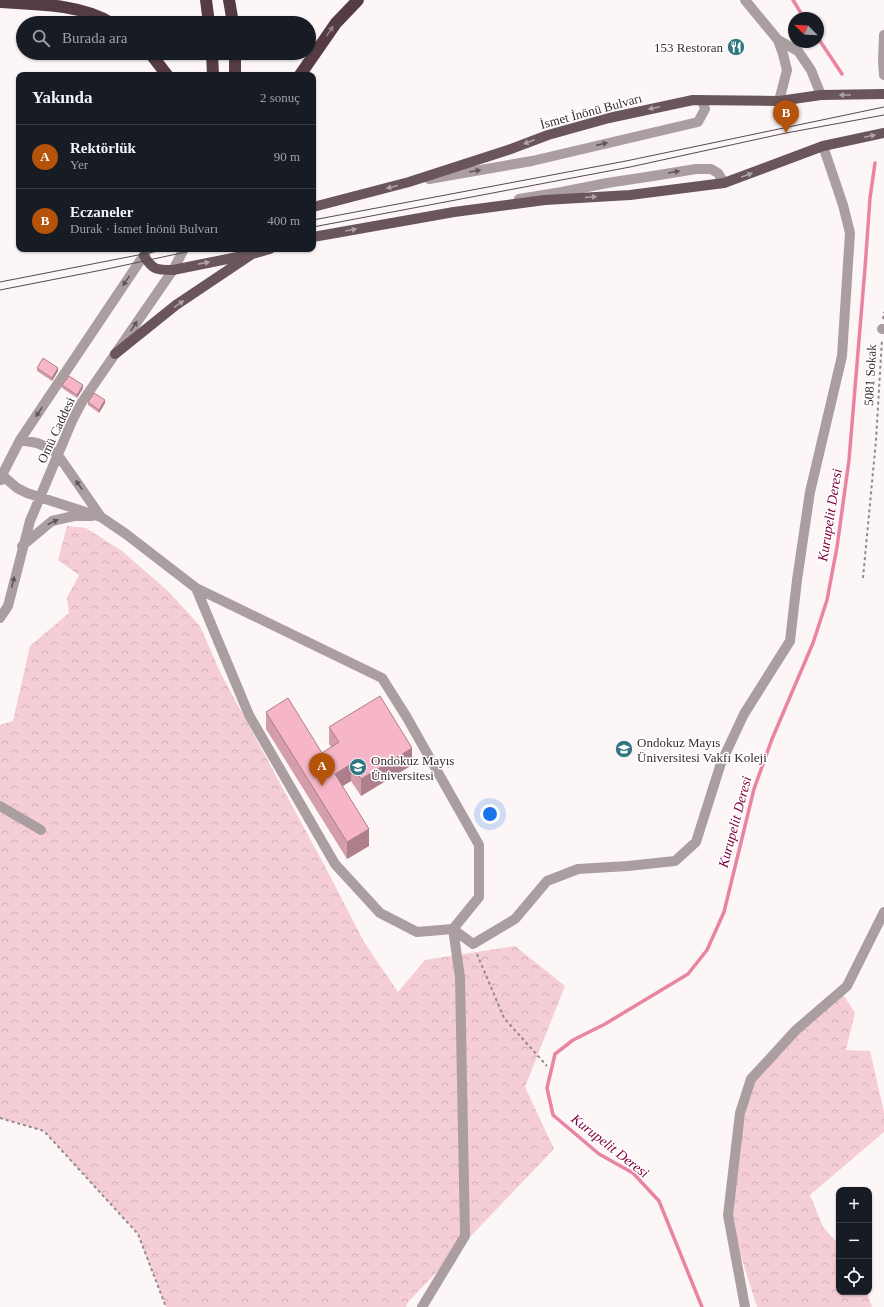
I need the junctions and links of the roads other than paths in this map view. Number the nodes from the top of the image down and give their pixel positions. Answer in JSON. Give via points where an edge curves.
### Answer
{"nodes":[{"id":1,"x":6,"y":0,"type":"edge"},
{"id":2,"x":206,"y":0,"type":"edge"},
{"id":3,"x":229,"y":0,"type":"edge"},
{"id":4,"x":358,"y":0,"type":"edge"},
{"id":5,"x":745,"y":0,"type":"edge"},
{"id":6,"x":0,"y":2,"type":"edge"},
{"id":7,"x":94,"y":16,"type":"edge"},
{"id":8,"x":207,"y":16,"type":"edge"},
{"id":9,"x":232,"y":16,"type":"edge"},
{"id":10,"x":884,"y":35,"type":"edge"},
{"id":11,"x":778,"y":40,"type":"junction"},
{"id":12,"x":316,"y":52,"type":"edge"},
{"id":13,"x":155,"y":60,"type":"edge"},
{"id":14,"x":212,"y":60,"type":"edge"},
{"id":15,"x":235,"y":60,"type":"edge"},
{"id":16,"x":311,"y":60,"type":"edge"},
{"id":17,"x":165,"y":72,"type":"edge"},
{"id":18,"x":213,"y":72,"type":"edge"},
{"id":19,"x":235,"y":72,"type":"edge"},
{"id":20,"x":302,"y":72,"type":"edge"},
{"id":21,"x":884,"y":75,"type":"edge"},
{"id":22,"x":884,"y":94,"type":"edge"},
{"id":23,"x":821,"y":95,"type":"junction"},
{"id":24,"x":702,"y":100,"type":"junction"},
{"id":25,"x":779,"y":101,"type":"junction"},
{"id":26,"x":884,"y":133,"type":"edge"},
{"id":27,"x":823,"y":146,"type":"junction"},
{"id":28,"x":409,"y":182,"type":"junction"},
{"id":29,"x":724,"y":183,"type":"junction"},
{"id":30,"x":316,"y":206,"type":"edge"},
{"id":31,"x":454,"y":212,"type":"junction"},
{"id":32,"x":316,"y":236,"type":"edge"},
{"id":33,"x":146,"y":252,"type":"edge"},
{"id":34,"x":182,"y":252,"type":"edge"},
{"id":35,"x":259,"y":252,"type":"edge"},
{"id":36,"x":252,"y":254,"type":"junction"},
{"id":37,"x":172,"y":270,"type":"junction"},
{"id":38,"x":115,"y":354,"type":"junction"},
{"id":39,"x":20,"y":440,"type":"junction"},
{"id":40,"x":58,"y":455,"type":"junction"},
{"id":41,"x":1,"y":478,"type":"edge"},
{"id":42,"x":40,"y":496,"type":"junction"},
{"id":43,"x":101,"y":517,"type":"junction"},
{"id":44,"x":22,"y":546,"type":"junction"},
{"id":45,"x":196,"y":588,"type":"junction"},
{"id":46,"x":0,"y":618,"type":"edge"},
{"id":47,"x":0,"y":806,"type":"edge"},
{"id":48,"x":41,"y":830,"type":"dead end"},
{"id":49,"x":884,"y":912,"type":"edge"},
{"id":50,"x":453,"y":929,"type":"junction"},
{"id":51,"x":422,"y":1307,"type":"edge"},
{"id":52,"x":745,"y":1307,"type":"edge"}],
"edges":[{"from":1,"to":6,"type":"highway"},
{"from":2,"to":8,"type":"highway"},
{"from":3,"to":9,"type":"highway"},
{"from":12,"to":4,"type":"highway","one_way":true,"via":[[336,24]]},
{"from":5,"to":11,"type":"street"},
{"from":6,"to":7,"type":"highway","via":[[43,4],[78,10]]},
{"from":10,"to":21,"type":"street"},
{"from":11,"to":23,"type":"street","via":[[798,52],[811,70]]},
{"from":11,"to":25,"type":"street","via":[[787,70]]},
{"from":13,"to":17,"type":"highway"},
{"from":14,"to":18,"type":"highway"},
{"from":15,"to":19,"type":"highway"},
{"from":20,"to":16,"type":"highway","one_way":true},
{"from":22,"to":23,"type":"main road","name":"İsmet İnönü Bulvarı","one_way":true},
{"from":23,"to":25,"type":"main road","name":"İsmet İnönü Bulvarı"},
{"from":24,"to":25,"type":"main road","name":"İsmet İnönü Bulvarı"},
{"from":24,"to":28,"type":"main road","name":"İsmet İnönü Bulvarı","one_way":true,"via":[[609,118],[548,135]]},
{"from":28,"to":24,"type":"street","one_way":true,"via":[[532,161],[698,122],[705,109]]},
{"from":27,"to":26,"type":"main road","one_way":true},
{"from":29,"to":27,"type":"main road","one_way":true},
{"from":27,"to":50,"type":"street","via":[[844,205],[850,233],[842,356],[810,492],[790,641],[744,714],[727,749],[696,842],[675,861],[578,869],[547,881],[515,919],[473,944]]},
{"from":28,"to":30,"type":"main road","name":"İsmet İnönü Bulvarı","one_way":true},
{"from":31,"to":29,"type":"main road","one_way":true,"via":[[545,200],[630,195]]},
{"from":31,"to":29,"type":"street","one_way":true,"via":[[696,168],[711,169],[718,173]]},
{"from":32,"to":31,"type":"main road","one_way":true},
{"from":33,"to":37,"type":"main road","via":[[150,266],[160,270]]},
{"from":33,"to":39,"type":"street","name":"Omü Caddesi","one_way":true},
{"from":34,"to":37,"type":"street","name":"Omü Caddesi"},
{"from":35,"to":36,"type":"main road"},
{"from":37,"to":36,"type":"main road","one_way":true},
{"from":38,"to":36,"type":"main road","one_way":true,"via":[[176,305]]},
{"from":38,"to":37,"type":"street","name":"Omü Caddesi","one_way":true},
{"from":38,"to":40,"type":"street","name":"Omü Caddesi","via":[[82,402]]},
{"from":39,"to":40,"type":"street","via":[[37,443]]},
{"from":39,"to":41,"type":"street","name":"Omü Caddesi"},
{"from":40,"to":42,"type":"street","name":"Omü Caddesi"},
{"from":43,"to":40,"type":"street","one_way":true},
{"from":41,"to":42,"type":"street","via":[[17,488]]},
{"from":42,"to":43,"type":"street"},
{"from":42,"to":44,"type":"street","name":"Omü Caddesi"},
{"from":44,"to":43,"type":"street","one_way":true,"via":[[52,521],[74,516]]},
{"from":43,"to":45,"type":"street"},
{"from":46,"to":44,"type":"street","name":"Omü Caddesi","one_way":true,"via":[[8,606]]},
{"from":45,"to":50,"type":"street","via":[[249,715],[334,864],[380,913],[417,932]]},
{"from":45,"to":50,"type":"street","via":[[382,678],[479,845],[479,897]]},
{"from":47,"to":48,"type":"street"},
{"from":49,"to":52,"type":"street","via":[[847,986],[796,1030],[750,1079],[740,1113],[728,1215]]},
{"from":50,"to":51,"type":"street","via":[[460,977],[465,1236]]}]}
